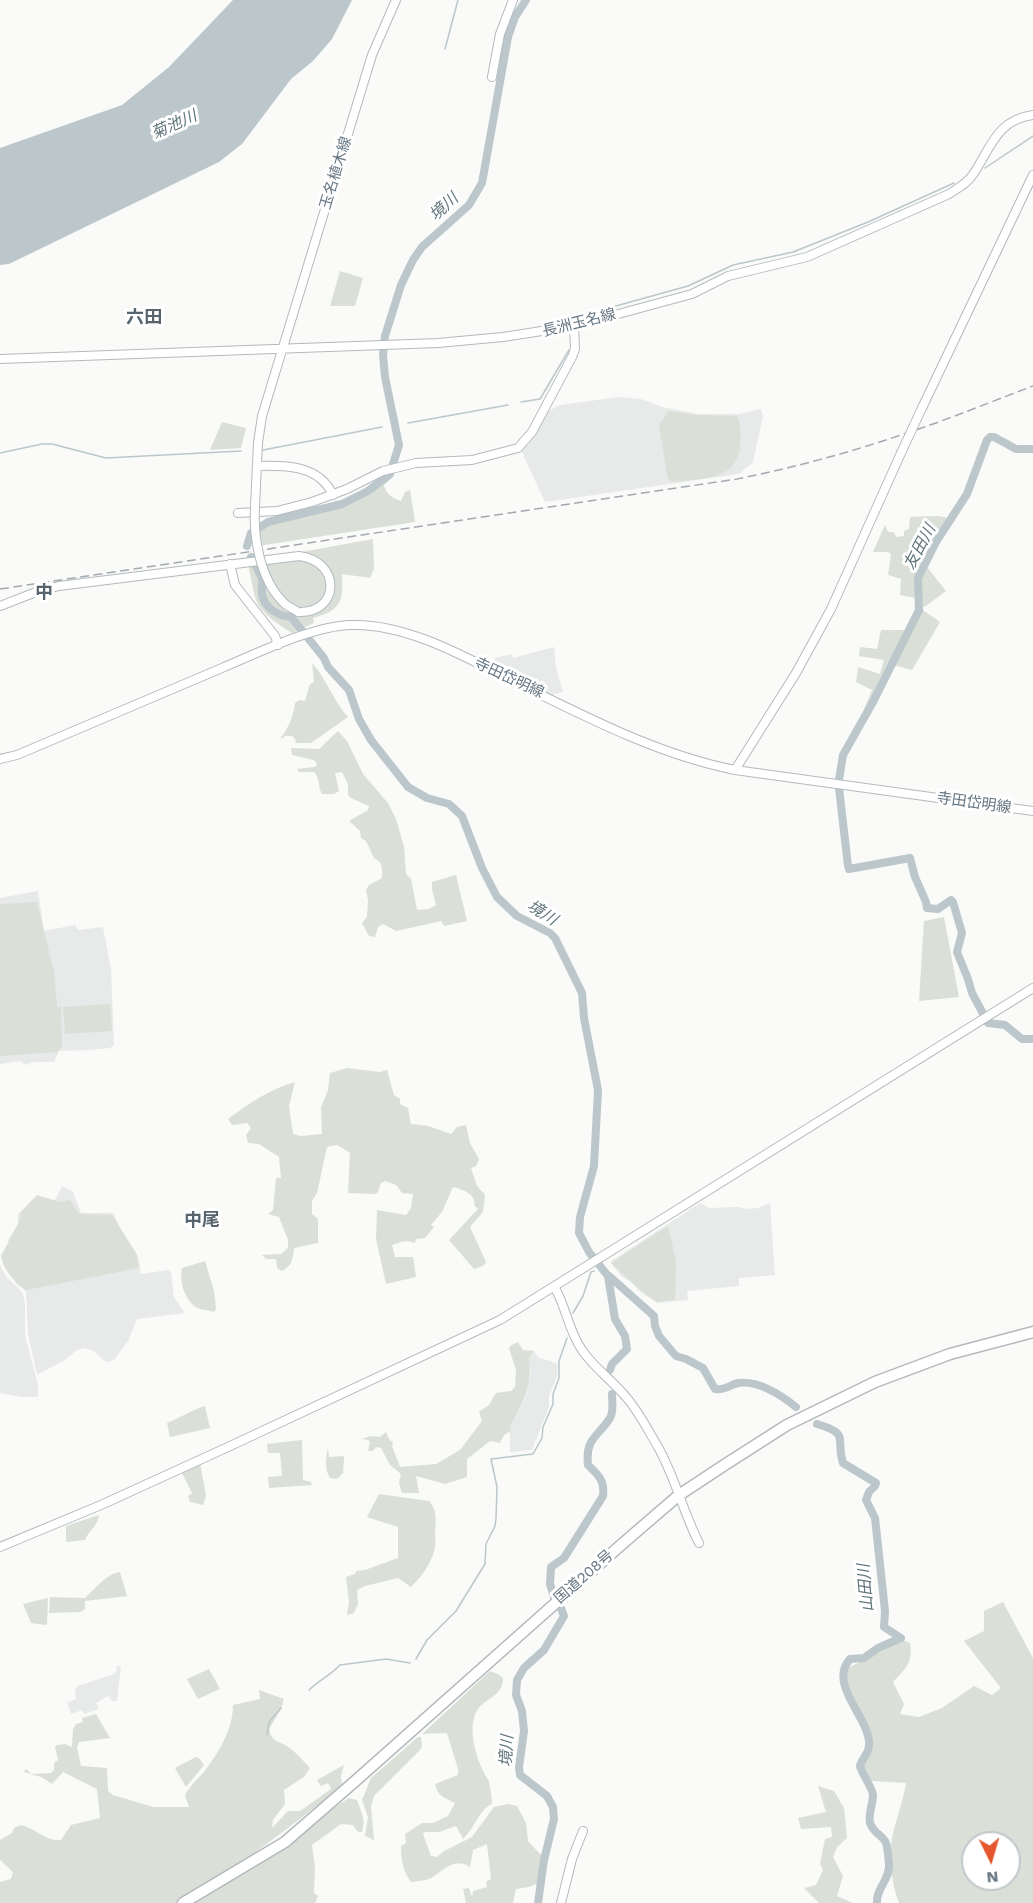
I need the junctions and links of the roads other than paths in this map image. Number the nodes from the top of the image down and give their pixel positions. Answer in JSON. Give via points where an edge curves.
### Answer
{"nodes":[{"id":1,"x":396,"y":0,"type":"edge"},
{"id":2,"x":513,"y":0,"type":"edge"},
{"id":3,"x":492,"y":77,"type":"dead end"},
{"id":4,"x":1033,"y":115,"type":"edge"},
{"id":5,"x":1033,"y":175,"type":"edge"},
{"id":6,"x":574,"y":326,"type":"junction"},
{"id":7,"x":282,"y":349,"type":"junction"},
{"id":8,"x":0,"y":359,"type":"edge"},
{"id":9,"x":257,"y":466,"type":"junction"},
{"id":10,"x":333,"y":495,"type":"junction"},
{"id":11,"x":238,"y":513,"type":"dead end"},
{"id":12,"x":230,"y":564,"type":"junction"},
{"id":13,"x":0,"y":606,"type":"edge"},
{"id":14,"x":278,"y":645,"type":"junction"},
{"id":15,"x":0,"y":759,"type":"edge"},
{"id":16,"x":735,"y":770,"type":"junction"},
{"id":17,"x":1033,"y":811,"type":"edge"},
{"id":18,"x":1033,"y":988,"type":"edge"},
{"id":19,"x":555,"y":1288,"type":"junction"},
{"id":20,"x":1033,"y":1332,"type":"edge"},
{"id":21,"x":679,"y":1495,"type":"junction"},
{"id":22,"x":699,"y":1543,"type":"dead end"},
{"id":23,"x":0,"y":1547,"type":"edge"},
{"id":24,"x":583,"y":1830,"type":"dead end"},
{"id":25,"x":183,"y":1903,"type":"edge"},
{"id":26,"x":561,"y":1903,"type":"edge"}],
"edges":[{"from":1,"to":7,"type":"street","name":"玉名植木線","via":[[372,55]]},
{"from":2,"to":3,"type":"street","via":[[500,34]]},
{"from":4,"to":6,"type":"street","name":"長洲玉名線","via":[[1011,122],[996,135],[964,185],[938,199],[807,257],[728,276],[692,294]]},
{"from":5,"to":16,"type":"street","bridge":true,"via":[[831,609]]},
{"from":6,"to":7,"type":"street","name":"長洲玉名線","via":[[503,338]]},
{"from":6,"to":10,"type":"street","via":[[572,357],[532,432],[518,448],[472,460],[416,463],[383,471]]},
{"from":7,"to":8,"type":"street","name":"長洲玉名線"},
{"from":7,"to":9,"type":"street","via":[[262,416]]},
{"from":9,"to":10,"type":"street","via":[[305,470],[328,484]]},
{"from":9,"to":12,"type":"street","bridge":true,"via":[[254,526],[261,558],[267,577],[283,602],[298,612],[314,610],[325,602],[331,584],[322,565],[299,556],[251,561]]},
{"from":10,"to":11,"type":"street","via":[[277,511]]},
{"from":12,"to":13,"type":"street","via":[[59,586]]},
{"from":12,"to":14,"type":"street","via":[[235,585]]},
{"from":14,"to":15,"type":"street","name":"寺田岱明線"},
{"from":14,"to":16,"type":"street","name":"寺田岱明線","via":[[327,627],[342,626],[369,626],[418,637],[646,742],[687,759]]},
{"from":16,"to":17,"type":"street","name":"寺田岱明線"},
{"from":18,"to":19,"type":"street"},
{"from":19,"to":21,"type":"street","via":[[581,1349],[638,1411],[660,1449]]},
{"from":19,"to":23,"type":"street","via":[[448,1346]]},
{"from":20,"to":21,"type":"highway","name":"国道208号","via":[[919,1364],[842,1396],[787,1425]]},
{"from":21,"to":22,"type":"street"},
{"from":21,"to":25,"type":"highway","name":"国道208号","via":[[285,1842]]},
{"from":24,"to":26,"type":"street"}]}
